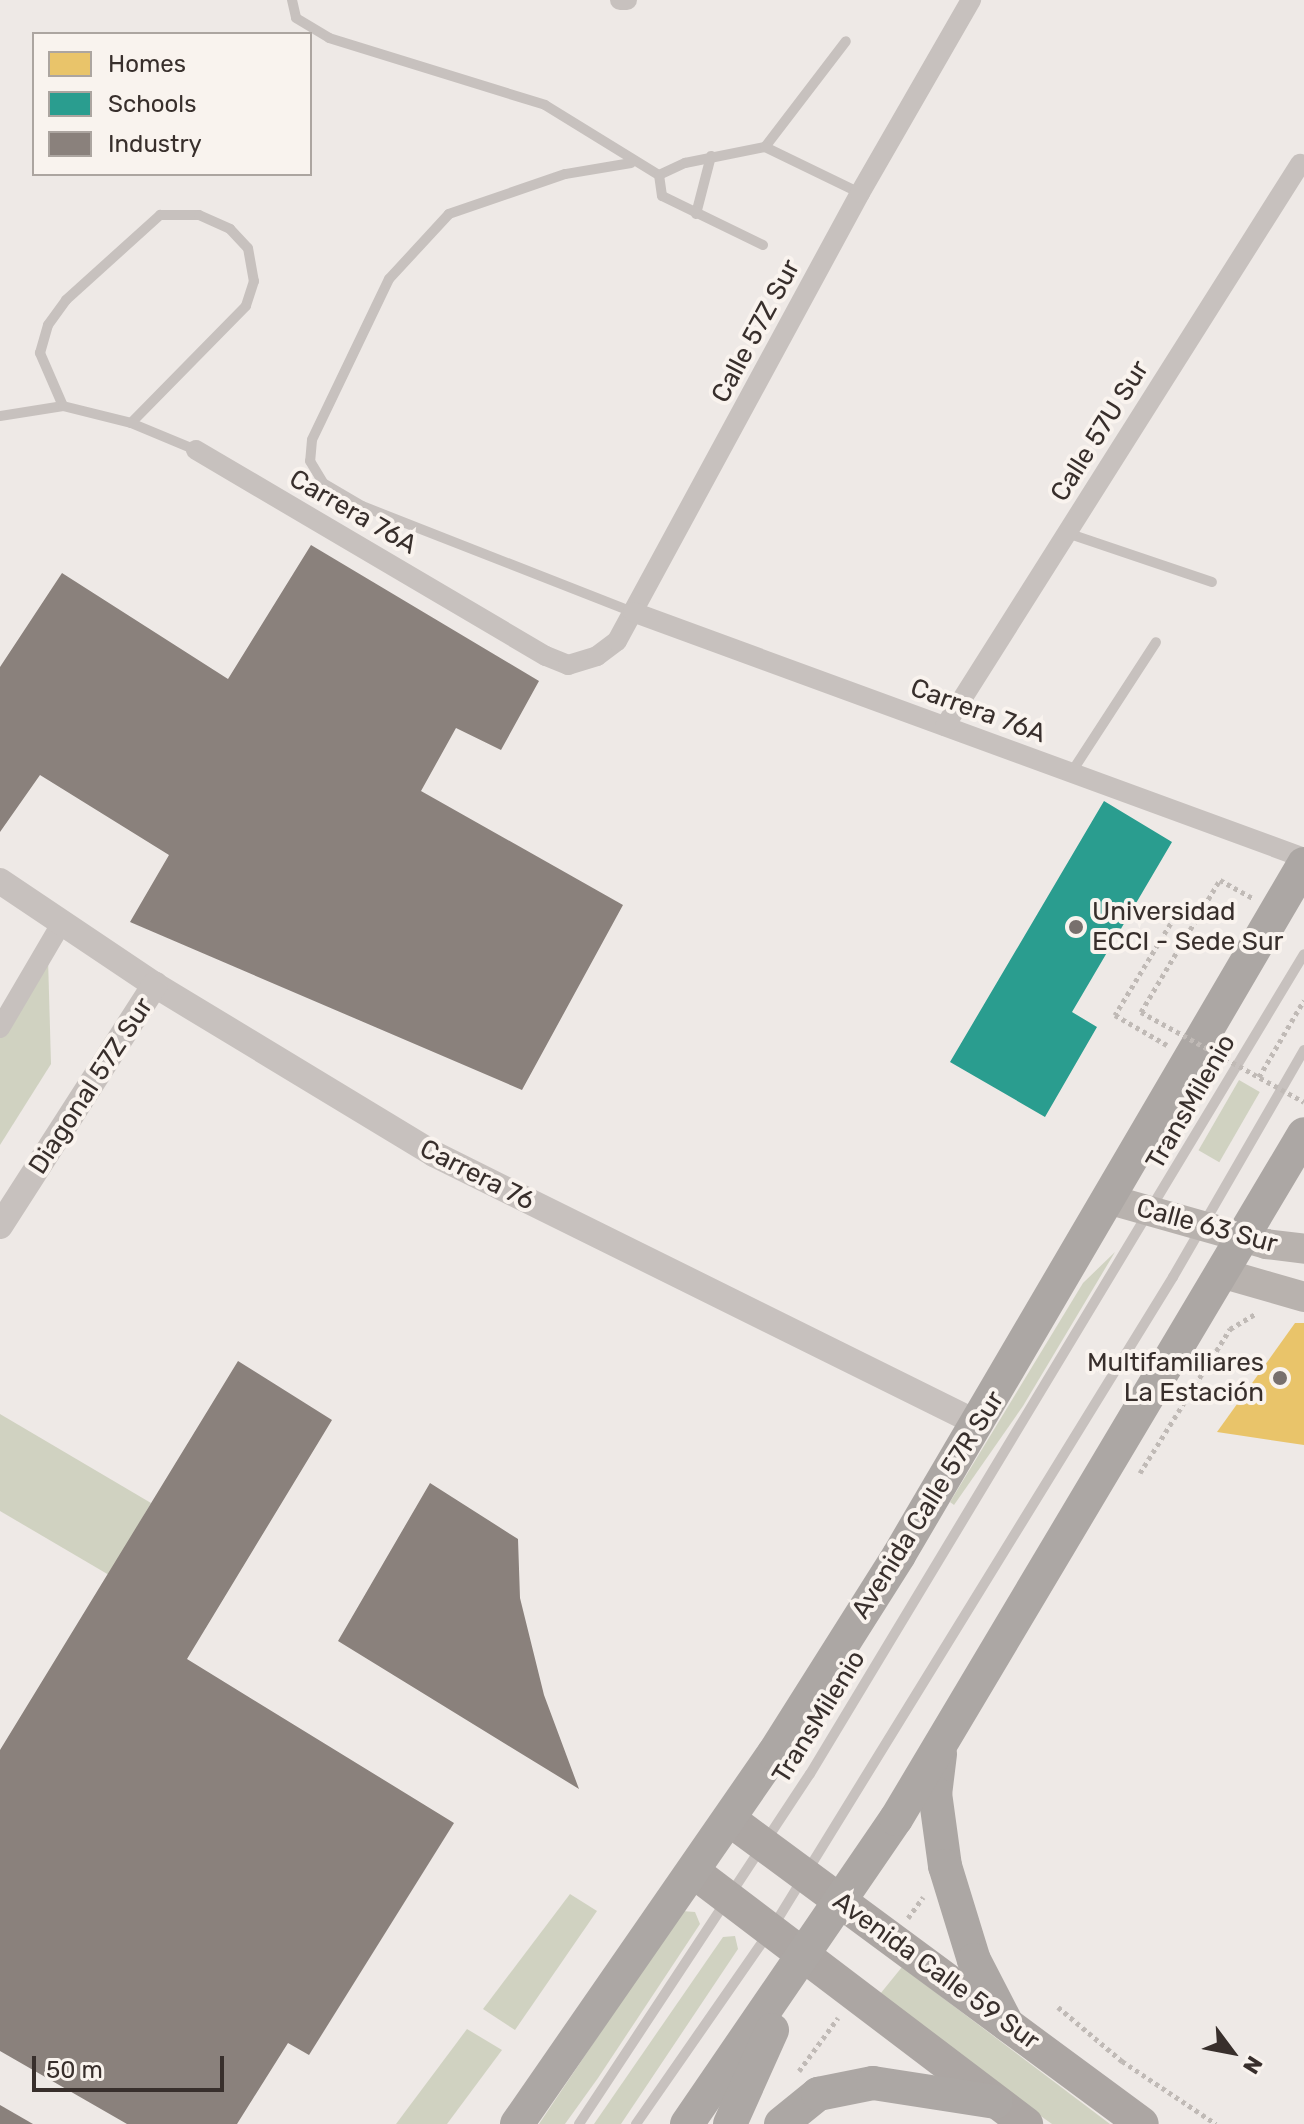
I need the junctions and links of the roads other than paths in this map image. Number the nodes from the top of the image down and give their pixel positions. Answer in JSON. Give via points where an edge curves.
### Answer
{"nodes":[{"id":1,"x":292,"y":0,"type":"edge"},
{"id":2,"x":971,"y":0,"type":"edge"},
{"id":3,"x":846,"y":41,"type":"dead end"},
{"id":4,"x":765,"y":147,"type":"junction"},
{"id":5,"x":711,"y":156,"type":"junction"},
{"id":6,"x":631,"y":163,"type":"junction"},
{"id":7,"x":1300,"y":164,"type":"dead end"},
{"id":8,"x":659,"y":175,"type":"junction"},
{"id":9,"x":860,"y":193,"type":"junction"},
{"id":10,"x":696,"y":214,"type":"junction"},
{"id":11,"x":763,"y":245,"type":"dead end"},
{"id":12,"x":63,"y":406,"type":"junction"},
{"id":13,"x":0,"y":416,"type":"edge"},
{"id":14,"x":131,"y":423,"type":"junction"},
{"id":15,"x":196,"y":450,"type":"joint"},
{"id":16,"x":1067,"y":533,"type":"junction"},
{"id":17,"x":1212,"y":582,"type":"dead end"},
{"id":18,"x":633,"y":612,"type":"junction"},
{"id":19,"x":1156,"y":642,"type":"dead end"},
{"id":20,"x":568,"y":665,"type":"joint"},
{"id":21,"x":945,"y":726,"type":"junction"},
{"id":22,"x":1071,"y":773,"type":"junction"},
{"id":23,"x":1304,"y":858,"type":"edge"},
{"id":24,"x":1304,"y":864,"type":"edge"},
{"id":25,"x":0,"y":881,"type":"edge"},
{"id":26,"x":61,"y":924,"type":"junction"},
{"id":27,"x":1304,"y":954,"type":"edge"},
{"id":28,"x":155,"y":985,"type":"junction"},
{"id":29,"x":0,"y":1028,"type":"edge"},
{"id":30,"x":1304,"y":1050,"type":"edge"},
{"id":31,"x":1304,"y":1134,"type":"edge"},
{"id":32,"x":1304,"y":1144,"type":"edge"},
{"id":33,"x":1304,"y":1170,"type":"edge"},
{"id":34,"x":1111,"y":1200,"type":"junction"},
{"id":35,"x":1153,"y":1211,"type":"junction"},
{"id":36,"x":1203,"y":1224,"type":"junction"},
{"id":37,"x":0,"y":1226,"type":"edge"},
{"id":38,"x":1244,"y":1235,"type":"junction"},
{"id":39,"x":1304,"y":1249,"type":"edge"},
{"id":40,"x":1221,"y":1273,"type":"junction"},
{"id":41,"x":1304,"y":1297,"type":"edge"},
{"id":42,"x":979,"y":1424,"type":"junction"},
{"id":43,"x":941,"y":1742,"type":"junction"},
{"id":44,"x":729,"y":1819,"type":"junction"},
{"id":45,"x":765,"y":1846,"type":"junction"},
{"id":46,"x":694,"y":1872,"type":"junction"},
{"id":47,"x":804,"y":1875,"type":"junction"},
{"id":48,"x":731,"y":1900,"type":"junction"},
{"id":49,"x":842,"y":1902,"type":"junction"},
{"id":50,"x":771,"y":1930,"type":"junction"},
{"id":51,"x":805,"y":1956,"type":"junction"},
{"id":52,"x":1007,"y":2024,"type":"junction"},
{"id":53,"x":996,"y":2102,"type":"junction"},
{"id":54,"x":517,"y":2124,"type":"edge"},
{"id":55,"x":579,"y":2124,"type":"edge"},
{"id":56,"x":636,"y":2124,"type":"edge"},
{"id":57,"x":687,"y":2124,"type":"edge"},
{"id":58,"x":730,"y":2124,"type":"edge"},
{"id":59,"x":781,"y":2124,"type":"edge"},
{"id":60,"x":1026,"y":2124,"type":"edge"},
{"id":61,"x":1142,"y":2124,"type":"edge"}],
"edges":[{"from":1,"to":6,"type":"lane","via":[[296,18],[329,38],[545,105]]},
{"from":2,"to":9,"type":"street","name":"Calle 57Z Sur"},
{"from":3,"to":4,"type":"lane"},
{"from":4,"to":5,"type":"lane"},
{"from":4,"to":9,"type":"lane"},
{"from":5,"to":8,"type":"lane"},
{"from":5,"to":10,"type":"lane"},
{"from":6,"to":8,"type":"lane"},
{"from":6,"to":18,"type":"lane","via":[[565,174],[449,214],[389,279],[312,440],[310,461],[323,483],[362,506]]},
{"from":7,"to":16,"type":"street","name":"Calle 57U Sur"},
{"from":8,"to":10,"type":"lane","via":[[662,196]]},
{"from":9,"to":18,"type":"street","name":"Calle 57Z Sur"},
{"from":10,"to":11,"type":"lane"},
{"from":12,"to":13,"type":"lane"},
{"from":12,"to":14,"type":"lane"},
{"from":12,"to":14,"type":"lane","via":[[40,353],[48,325],[66,300],[160,215],[199,215],[230,229],[248,248],[254,281],[246,306]]},
{"from":14,"to":15,"type":"lane"},
{"from":15,"to":20,"type":"street","name":"Carrera 76A"},
{"from":16,"to":17,"type":"lane"},
{"from":16,"to":21,"type":"street","name":"Calle 57U Sur"},
{"from":18,"to":20,"type":"street","name":"Calle 57Z Sur","via":[[617,641],[597,656]]},
{"from":18,"to":21,"type":"street","name":"Carrera 76A"},
{"from":19,"to":22,"type":"lane"},
{"from":21,"to":22,"type":"street","name":"Carrera 76A"},
{"from":22,"to":23,"type":"street","name":"Carrera 76A"},
{"from":24,"to":34,"type":"highway","name":"Avenida Calle 57R Sur"},
{"from":25,"to":26,"type":"street","name":"Carrera 76"},
{"from":26,"to":28,"type":"street","name":"Carrera 76"},
{"from":26,"to":29,"type":"street"},
{"from":27,"to":35,"type":"lane","name":"TransMilenio"},
{"from":28,"to":37,"type":"street","name":"Diagonal 57Z Sur"},
{"from":28,"to":42,"type":"street","name":"Carrera 76","via":[[434,1154]]},
{"from":30,"to":36,"type":"lane"},
{"from":31,"to":38,"type":"highway"},
{"from":32,"to":33,"type":"highway"},
{"from":34,"to":35,"type":"main road","name":"Calle 63 Sur"},
{"from":34,"to":42,"type":"highway","name":"Avenida Calle 57R Sur"},
{"from":35,"to":36,"type":"main road","name":"Calle 63 Sur"},
{"from":35,"to":45,"type":"lane","name":"TransMilenio"},
{"from":36,"to":38,"type":"main road","name":"Calle 63 Sur"},
{"from":36,"to":47,"type":"lane"},
{"from":38,"to":39,"type":"main road","name":"Calle 63 Sur"},
{"from":38,"to":40,"type":"highway"},
{"from":40,"to":41,"type":"main road","name":"Calle 63 Sur"},
{"from":40,"to":43,"type":"highway"},
{"from":42,"to":44,"type":"highway","name":"Avenida Calle 57R Sur"},
{"from":43,"to":49,"type":"highway"},
{"from":43,"to":52,"type":"highway","via":[[935,1793],[945,1866],[974,1960]]},
{"from":44,"to":45,"type":"main road","name":"Avenida Calle 59 Sur"},
{"from":44,"to":46,"type":"highway","name":"Avenida Calle 57R Sur"},
{"from":45,"to":47,"type":"main road","name":"Avenida Calle 59 Sur"},
{"from":45,"to":48,"type":"lane","name":"TransMilenio"},
{"from":46,"to":48,"type":"main road"},
{"from":46,"to":54,"type":"highway","name":"Avenida Calle 57R Sur"},
{"from":47,"to":49,"type":"main road","name":"Avenida Calle 59 Sur"},
{"from":47,"to":50,"type":"lane"},
{"from":48,"to":50,"type":"main road"},
{"from":48,"to":55,"type":"lane","name":"TransMilenio"},
{"from":49,"to":51,"type":"highway"},
{"from":49,"to":52,"type":"main road","name":"Avenida Calle 59 Sur"},
{"from":50,"to":51,"type":"main road"},
{"from":50,"to":56,"type":"lane"},
{"from":51,"to":53,"type":"main road"},
{"from":51,"to":57,"type":"highway"},
{"from":51,"to":58,"type":"highway"},
{"from":52,"to":61,"type":"main road","name":"Avenida Calle 59 Sur"},
{"from":53,"to":59,"type":"highway","via":[[873,2083],[818,2094]]},
{"from":53,"to":60,"type":"main road"}]}
